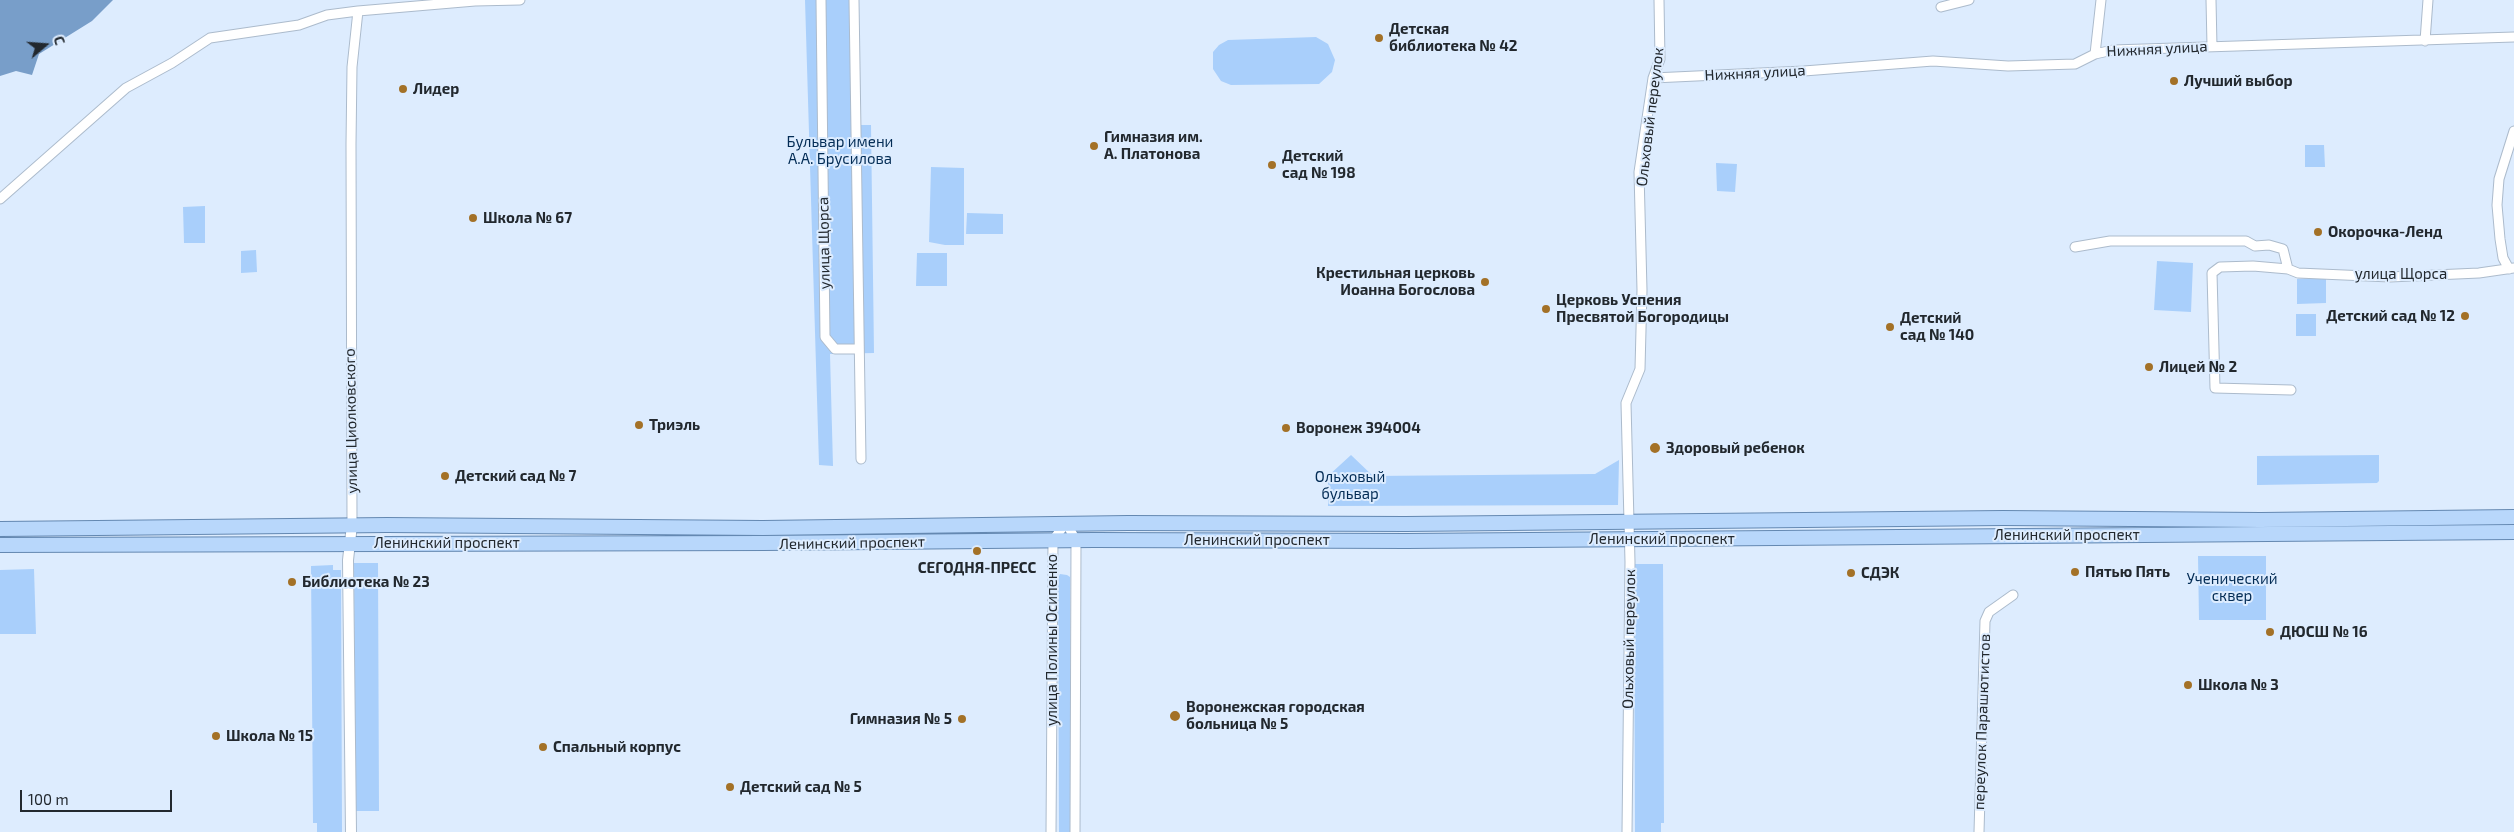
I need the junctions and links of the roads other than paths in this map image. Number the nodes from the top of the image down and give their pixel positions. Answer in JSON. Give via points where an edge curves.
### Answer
{"nodes":[{"id":1,"x":520,"y":0,"type":"edge"},
{"id":2,"x":821,"y":0,"type":"edge"},
{"id":3,"x":854,"y":0,"type":"edge"},
{"id":4,"x":1658,"y":0,"type":"edge"},
{"id":5,"x":1969,"y":0,"type":"edge"},
{"id":6,"x":2100,"y":0,"type":"edge"},
{"id":7,"x":2211,"y":0,"type":"edge"},
{"id":8,"x":2428,"y":0,"type":"edge"},
{"id":9,"x":1941,"y":7,"type":"dead end"},
{"id":10,"x":358,"y":11,"type":"junction"},
{"id":11,"x":2514,"y":37,"type":"edge"},
{"id":12,"x":2425,"y":41,"type":"junction"},
{"id":13,"x":2212,"y":46,"type":"junction"},
{"id":14,"x":2094,"y":54,"type":"junction"},
{"id":15,"x":1653,"y":78,"type":"junction"},
{"id":16,"x":2514,"y":132,"type":"edge"},
{"id":17,"x":0,"y":199,"type":"edge"},
{"id":18,"x":2075,"y":247,"type":"dead end"},
{"id":19,"x":2288,"y":269,"type":"junction"},
{"id":20,"x":2511,"y":269,"type":"edge"},
{"id":21,"x":858,"y":349,"type":"junction"},
{"id":22,"x":2291,"y":390,"type":"dead end"},
{"id":23,"x":861,"y":460,"type":"dead end"},
{"id":24,"x":2514,"y":517,"type":"edge"},
{"id":25,"x":1628,"y":522,"type":"junction"},
{"id":26,"x":1066,"y":524,"type":"junction"},
{"id":27,"x":352,"y":525,"type":"junction"},
{"id":28,"x":0,"y":530,"type":"edge"},
{"id":29,"x":2514,"y":532,"type":"edge"},
{"id":30,"x":1630,"y":538,"type":"junction"},
{"id":31,"x":1053,"y":540,"type":"junction"},
{"id":32,"x":1076,"y":540,"type":"junction"},
{"id":33,"x":350,"y":544,"type":"junction"},
{"id":34,"x":0,"y":545,"type":"edge"},
{"id":35,"x":2013,"y":595,"type":"dead end"},
{"id":36,"x":351,"y":832,"type":"edge"},
{"id":37,"x":1051,"y":832,"type":"edge"},
{"id":38,"x":1075,"y":832,"type":"edge"},
{"id":39,"x":1627,"y":832,"type":"edge"},
{"id":40,"x":1979,"y":832,"type":"edge"}],
"edges":[{"from":1,"to":10,"type":"street"},
{"from":2,"to":21,"type":"street","name":"улица Щорса","via":[[825,336],[835,349]]},
{"from":3,"to":21,"type":"street"},
{"from":4,"to":15,"type":"street","name":"Ольховый переулок","via":[[1660,59]]},
{"from":5,"to":9,"type":"street"},
{"from":6,"to":14,"type":"street"},
{"from":7,"to":13,"type":"street"},
{"from":8,"to":12,"type":"street"},
{"from":10,"to":17,"type":"street","via":[[327,15],[300,25],[210,38],[172,64],[126,88]]},
{"from":10,"to":27,"type":"street","name":"улица Циолковского","via":[[352,67],[350,154]]},
{"from":11,"to":12,"type":"street","name":"Нижняя улица"},
{"from":12,"to":13,"type":"street","name":"Нижняя улица"},
{"from":13,"to":14,"type":"street","name":"Нижняя улица","via":[[2113,50]]},
{"from":14,"to":15,"type":"street","name":"Нижняя улица","via":[[2075,64],[2008,66],[1933,61]]},
{"from":15,"to":25,"type":"street","name":"Ольховый переулок","via":[[1639,172],[1640,369],[1626,403]]},
{"from":16,"to":20,"type":"street","via":[[2499,178],[2496,205],[2503,258]]},
{"from":18,"to":19,"type":"street","via":[[2110,241],[2246,241],[2255,246],[2283,249]]},
{"from":19,"to":20,"type":"street","name":"улица Щорса","via":[[2298,273],[2390,277]]},
{"from":19,"to":22,"type":"street","name":"улица Щорса","via":[[2220,267],[2212,273],[2214,388]]},
{"from":21,"to":23,"type":"street"},
{"from":24,"to":25,"type":"main road","name":"Ленинский проспект"},
{"from":25,"to":26,"type":"main road","name":"Ленинский проспект"},
{"from":25,"to":30,"type":"street","name":"Ольховый переулок"},
{"from":26,"to":27,"type":"main road","name":"Ленинский проспект","via":[[763,528]]},
{"from":26,"to":31,"type":"street","name":"улица Полины Осипенко"},
{"from":26,"to":32,"type":"street","name":"улица Полины Осипенко"},
{"from":27,"to":28,"type":"main road","name":"Ленинский проспект"},
{"from":27,"to":33,"type":"street","name":"улица Циолковского"},
{"from":29,"to":30,"type":"main road","name":"Ленинский проспект"},
{"from":30,"to":32,"type":"main road","name":"Ленинский проспект"},
{"from":30,"to":39,"type":"street","name":"Ольховый переулок"},
{"from":31,"to":32,"type":"main road","name":"Ленинский проспект"},
{"from":31,"to":33,"type":"main road","name":"Ленинский проспект"},
{"from":31,"to":37,"type":"street","name":"улица Полины Осипенко"},
{"from":32,"to":38,"type":"street","name":"улица Полины Осипенко"},
{"from":33,"to":34,"type":"main road","name":"Ленинский проспект"},
{"from":33,"to":36,"type":"street","name":"улица Циолковского"},
{"from":35,"to":40,"type":"street","name":"переулок Парашютистов","via":[[1989,612],[1985,620]]}]}
